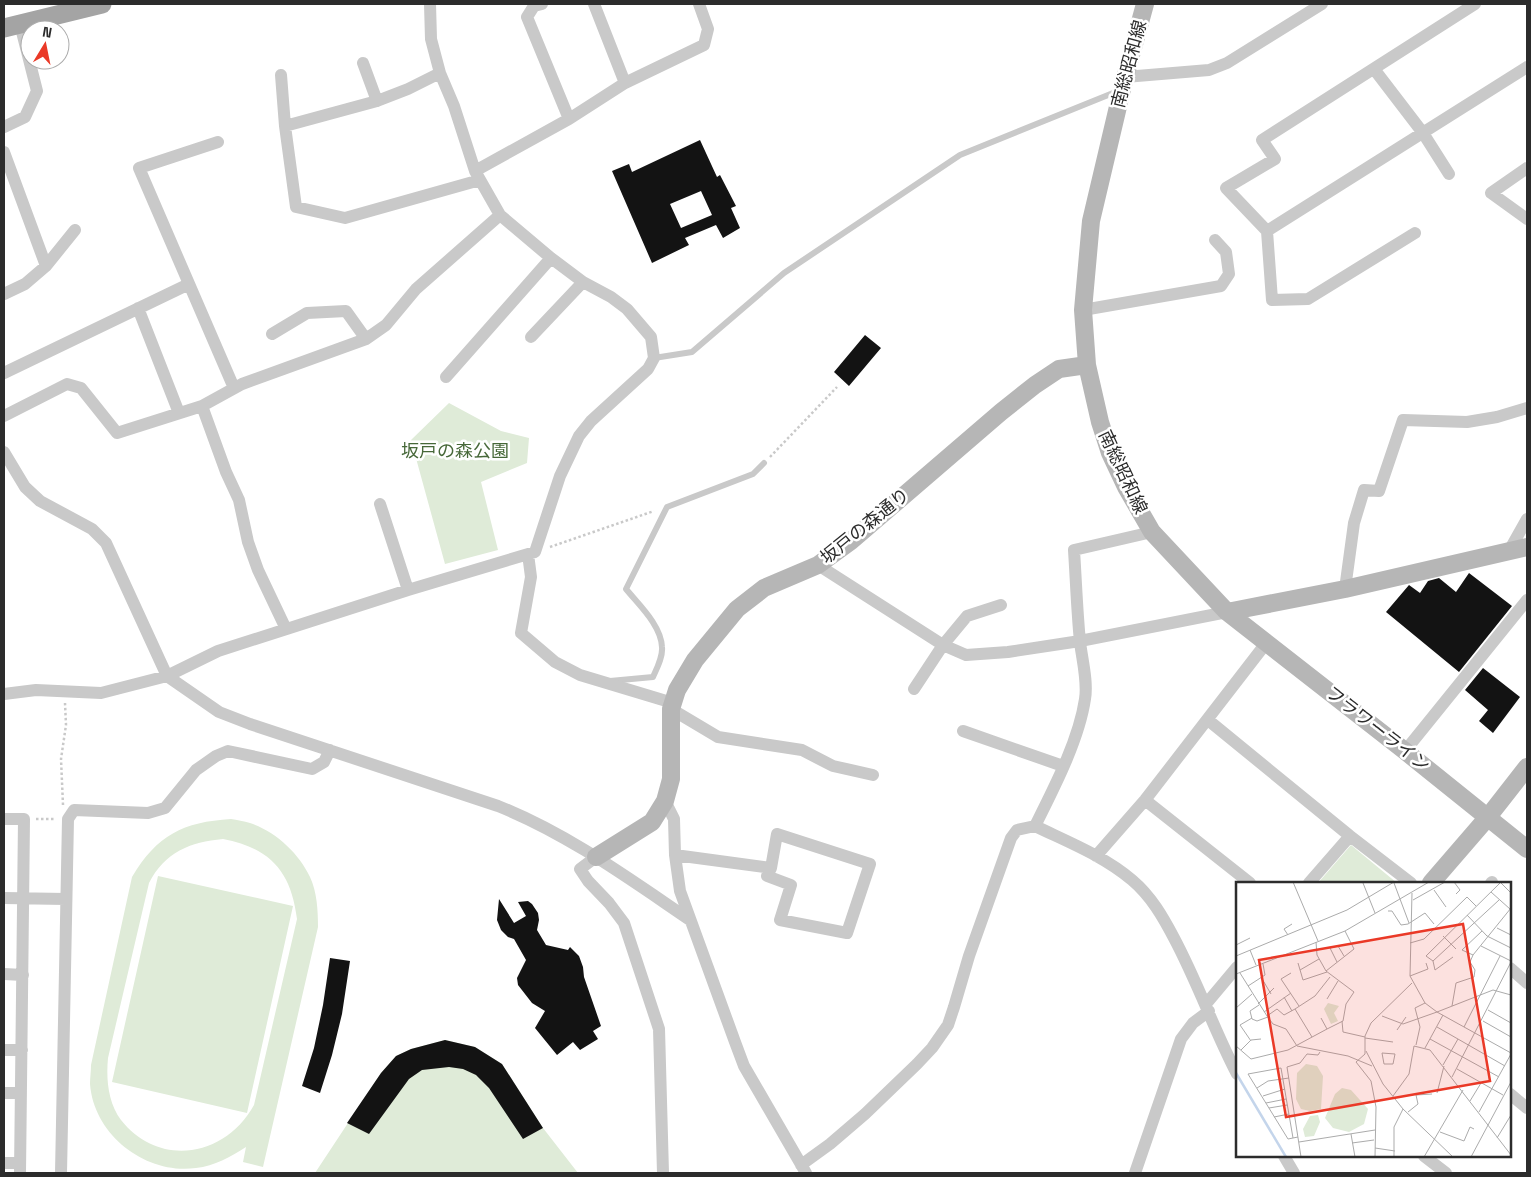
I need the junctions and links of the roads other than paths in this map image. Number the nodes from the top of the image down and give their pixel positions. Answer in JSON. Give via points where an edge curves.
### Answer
{"nodes":[{"id":1,"x":102,"y":4,"type":"edge"},
{"id":2,"x":430,"y":4,"type":"edge"},
{"id":3,"x":542,"y":4,"type":"edge"},
{"id":4,"x":594,"y":4,"type":"edge"},
{"id":5,"x":699,"y":4,"type":"edge"},
{"id":6,"x":1146,"y":4,"type":"edge"},
{"id":7,"x":1322,"y":4,"type":"edge"},
{"id":8,"x":1475,"y":4,"type":"edge"},
{"id":9,"x":12,"y":26,"type":"edge"},
{"id":10,"x":363,"y":63,"type":"dead end"},
{"id":11,"x":1527,"y":67,"type":"edge"},
{"id":12,"x":1374,"y":69,"type":"junction"},
{"id":13,"x":440,"y":73,"type":"junction"},
{"id":14,"x":281,"y":75,"type":"dead end"},
{"id":15,"x":625,"y":83,"type":"junction"},
{"id":16,"x":1123,"y":83,"type":"junction"},
{"id":17,"x":377,"y":101,"type":"junction"},
{"id":18,"x":569,"y":119,"type":"junction"},
{"id":19,"x":285,"y":126,"type":"junction"},
{"id":20,"x":4,"y":127,"type":"edge"},
{"id":21,"x":1423,"y":133,"type":"junction"},
{"id":22,"x":218,"y":142,"type":"dead end"},
{"id":23,"x":4,"y":152,"type":"edge"},
{"id":24,"x":1527,"y":168,"type":"edge"},
{"id":25,"x":1449,"y":174,"type":"dead end"},
{"id":26,"x":477,"y":175,"type":"junction"},
{"id":27,"x":500,"y":215,"type":"junction"},
{"id":28,"x":1527,"y":218,"type":"edge"},
{"id":29,"x":74,"y":230,"type":"dead end"},
{"id":30,"x":1267,"y":231,"type":"junction"},
{"id":31,"x":1414,"y":234,"type":"dead end"},
{"id":32,"x":1215,"y":240,"type":"dead end"},
{"id":33,"x":551,"y":258,"type":"junction"},
{"id":34,"x":46,"y":266,"type":"junction"},
{"id":35,"x":583,"y":282,"type":"junction"},
{"id":36,"x":189,"y":284,"type":"junction"},
{"id":37,"x":4,"y":294,"type":"edge"},
{"id":38,"x":138,"y":308,"type":"junction"},
{"id":39,"x":1083,"y":310,"type":"junction"},
{"id":40,"x":272,"y":334,"type":"dead end"},
{"id":41,"x":531,"y":338,"type":"dead end"},
{"id":42,"x":366,"y":339,"type":"junction"},
{"id":43,"x":654,"y":358,"type":"junction"},
{"id":44,"x":1087,"y":364,"type":"junction"},
{"id":45,"x":4,"y":373,"type":"edge"},
{"id":46,"x":446,"y":377,"type":"dead end"},
{"id":47,"x":234,"y":388,"type":"junction"},
{"id":48,"x":202,"y":406,"type":"junction"},
{"id":49,"x":1527,"y":408,"type":"edge"},
{"id":50,"x":179,"y":414,"type":"junction"},
{"id":51,"x":4,"y":416,"type":"edge"},
{"id":52,"x":4,"y":452,"type":"edge"},
{"id":53,"x":764,"y":463,"type":"road end"},
{"id":54,"x":380,"y":504,"type":"dead end"},
{"id":55,"x":1527,"y":519,"type":"edge"},
{"id":56,"x":1152,"y":532,"type":"junction"},
{"id":57,"x":1527,"y":547,"type":"edge"},
{"id":58,"x":1509,"y":551,"type":"junction"},
{"id":59,"x":532,"y":553,"type":"junction"},
{"id":60,"x":818,"y":565,"type":"junction"},
{"id":61,"x":1345,"y":589,"type":"junction"},
{"id":62,"x":408,"y":590,"type":"junction"},
{"id":63,"x":1527,"y":600,"type":"edge"},
{"id":64,"x":1001,"y":605,"type":"dead end"},
{"id":65,"x":1227,"y":612,"type":"junction"},
{"id":66,"x":286,"y":629,"type":"junction"},
{"id":67,"x":1080,"y":641,"type":"junction"},
{"id":68,"x":1267,"y":642,"type":"junction"},
{"id":69,"x":944,"y":645,"type":"junction"},
{"id":70,"x":167,"y":676,"type":"junction"},
{"id":71,"x":604,"y":681,"type":"junction"},
{"id":72,"x":914,"y":689,"type":"dead end"},
{"id":73,"x":4,"y":694,"type":"edge"},
{"id":74,"x":672,"y":706,"type":"junction"},
{"id":75,"x":1208,"y":720,"type":"junction"},
{"id":76,"x":963,"y":731,"type":"dead end"},
{"id":77,"x":330,"y":750,"type":"junction"},
{"id":78,"x":1405,"y":751,"type":"junction"},
{"id":79,"x":1063,"y":766,"type":"junction"},
{"id":80,"x":1527,"y":768,"type":"edge"},
{"id":81,"x":873,"y":775,"type":"dead end"},
{"id":82,"x":1145,"y":800,"type":"junction"},
{"id":83,"x":665,"y":801,"type":"junction"},
{"id":84,"x":1488,"y":817,"type":"junction"},
{"id":85,"x":4,"y":818,"type":"edge"},
{"id":86,"x":1035,"y":826,"type":"junction"},
{"id":87,"x":1350,"y":836,"type":"junction"},
{"id":88,"x":1527,"y":849,"type":"edge"},
{"id":89,"x":675,"y":855,"type":"junction"},
{"id":90,"x":1096,"y":856,"type":"junction"},
{"id":91,"x":596,"y":857,"type":"junction"},
{"id":92,"x":771,"y":868,"type":"junction"},
{"id":93,"x":1249,"y":882,"type":"edge"},
{"id":94,"x":1310,"y":882,"type":"edge"},
{"id":95,"x":1410,"y":882,"type":"edge"},
{"id":96,"x":1432,"y":882,"type":"edge"},
{"id":97,"x":4,"y":898,"type":"edge"},
{"id":98,"x":24,"y":898,"type":"junction"},
{"id":99,"x":66,"y":899,"type":"junction"},
{"id":100,"x":690,"y":920,"type":"junction"},
{"id":101,"x":1236,"y":968,"type":"edge"},
{"id":102,"x":1511,"y":969,"type":"edge"},
{"id":103,"x":4,"y":974,"type":"edge"},
{"id":104,"x":23,"y":975,"type":"junction"},
{"id":105,"x":1527,"y":984,"type":"edge"},
{"id":106,"x":1208,"y":1008,"type":"junction"},
{"id":107,"x":4,"y":1050,"type":"edge"},
{"id":108,"x":22,"y":1050,"type":"junction"},
{"id":109,"x":1236,"y":1072,"type":"edge"},
{"id":110,"x":4,"y":1093,"type":"edge"},
{"id":111,"x":21,"y":1093,"type":"junction"},
{"id":112,"x":1511,"y":1095,"type":"edge"},
{"id":113,"x":1527,"y":1108,"type":"edge"},
{"id":114,"x":1285,"y":1157,"type":"edge"},
{"id":115,"x":1425,"y":1157,"type":"edge"},
{"id":116,"x":4,"y":1163,"type":"edge"},
{"id":117,"x":20,"y":1168,"type":"edge"},
{"id":118,"x":804,"y":1169,"type":"edge"},
{"id":119,"x":61,"y":1173,"type":"edge"},
{"id":120,"x":663,"y":1173,"type":"edge"},
{"id":121,"x":1135,"y":1173,"type":"edge"},
{"id":122,"x":1294,"y":1173,"type":"edge"},
{"id":123,"x":1446,"y":1173,"type":"edge"}],
"edges":[{"from":1,"to":9,"type":"main road"},
{"from":2,"to":13,"type":"street","via":[[431,39]]},
{"from":3,"to":18,"type":"street","via":[[534,6],[527,17]]},
{"from":4,"to":15,"type":"street"},
{"from":5,"to":15,"type":"street","via":[[708,29],[704,45]]},
{"from":6,"to":16,"type":"street","name":"南総昭和線"},
{"from":7,"to":16,"type":"street","via":[[1227,63],[1209,70]]},
{"from":8,"to":12,"type":"street"},
{"from":9,"to":20,"type":"street","via":[[37,91],[25,117]]},
{"from":10,"to":17,"type":"street"},
{"from":11,"to":21,"type":"street"},
{"from":12,"to":21,"type":"street"},
{"from":12,"to":30,"type":"street","via":[[1262,140],[1275,159],[1226,188]]},
{"from":13,"to":17,"type":"street"},
{"from":13,"to":26,"type":"street"},
{"from":14,"to":19,"type":"street"},
{"from":15,"to":18,"type":"street"},
{"from":16,"to":39,"type":"street","name":"南総昭和線","via":[[1091,221]]},
{"from":16,"to":43,"type":"lane","via":[[960,155],[784,273],[692,352]]},
{"from":17,"to":19,"type":"street"},
{"from":18,"to":26,"type":"street"},
{"from":19,"to":26,"type":"street","via":[[296,206],[345,218]]},
{"from":21,"to":25,"type":"street"},
{"from":21,"to":30,"type":"street"},
{"from":22,"to":36,"type":"street","via":[[139,168]]},
{"from":23,"to":34,"type":"street"},
{"from":24,"to":28,"type":"street","via":[[1491,193]]},
{"from":26,"to":27,"type":"street"},
{"from":27,"to":33,"type":"street"},
{"from":27,"to":42,"type":"street","via":[[416,288],[386,325]]},
{"from":29,"to":34,"type":"street"},
{"from":30,"to":31,"type":"street","via":[[1272,300],[1308,299]]},
{"from":32,"to":39,"type":"street","via":[[1226,252],[1229,274],[1221,286]]},
{"from":33,"to":35,"type":"street"},
{"from":33,"to":46,"type":"street"},
{"from":34,"to":37,"type":"street","via":[[25,284]]},
{"from":35,"to":41,"type":"street"},
{"from":35,"to":43,"type":"street","via":[[627,309],[651,337]]},
{"from":36,"to":38,"type":"street"},
{"from":36,"to":47,"type":"street"},
{"from":38,"to":45,"type":"street"},
{"from":38,"to":50,"type":"street"},
{"from":39,"to":44,"type":"street","name":"南総昭和線"},
{"from":40,"to":42,"type":"street","via":[[307,313],[346,311]]},
{"from":42,"to":47,"type":"street"},
{"from":43,"to":59,"type":"street","via":[[648,369],[590,421],[578,436]]},
{"from":44,"to":56,"type":"street","name":"南総昭和線","via":[[1110,453]]},
{"from":44,"to":60,"type":"street","name":"坂戸の森通り","via":[[1059,370],[1036,384],[851,541]]},
{"from":47,"to":48,"type":"street"},
{"from":48,"to":50,"type":"street"},
{"from":48,"to":66,"type":"street","via":[[239,500],[258,570]]},
{"from":49,"to":61,"type":"street","via":[[1498,418],[1467,422],[1403,420],[1379,491],[1364,490],[1354,523]]},
{"from":50,"to":51,"type":"street","via":[[117,433],[81,388],[67,384]]},
{"from":52,"to":70,"type":"street","via":[[25,487],[40,500],[92,528],[106,543]]},
{"from":53,"to":71,"type":"lane","via":[[753,474],[667,506],[626,589],[656,626],[662,647],[660,663],[653,677]]},
{"from":54,"to":62,"type":"street"},
{"from":55,"to":58,"type":"street"},
{"from":56,"to":65,"type":"street","name":"南総昭和線"},
{"from":56,"to":67,"type":"street","via":[[1074,550]]},
{"from":57,"to":58,"type":"street"},
{"from":58,"to":61,"type":"street"},
{"from":59,"to":62,"type":"street"},
{"from":59,"to":71,"type":"street","via":[[521,632],[555,662],[580,675]]},
{"from":60,"to":69,"type":"street"},
{"from":60,"to":74,"type":"street","name":"坂戸の森通り","via":[[764,588],[737,609],[695,660],[677,690]]},
{"from":61,"to":65,"type":"street"},
{"from":62,"to":66,"type":"street"},
{"from":63,"to":78,"type":"street"},
{"from":64,"to":69,"type":"street","via":[[967,616]]},
{"from":65,"to":67,"type":"street"},
{"from":65,"to":68,"type":"street","name":"フラワーライン"},
{"from":66,"to":70,"type":"street","via":[[218,651]]},
{"from":67,"to":69,"type":"street","via":[[1008,652],[966,654]]},
{"from":67,"to":79,"type":"street","via":[[1086,696],[1082,718]]},
{"from":68,"to":75,"type":"street"},
{"from":68,"to":78,"type":"street","name":"フラワーライン"},
{"from":69,"to":72,"type":"street"},
{"from":70,"to":73,"type":"street","via":[[101,694],[36,690]]},
{"from":70,"to":77,"type":"street","via":[[219,712]]},
{"from":71,"to":74,"type":"street"},
{"from":74,"to":81,"type":"street","via":[[718,737],[802,750],[833,766]]},
{"from":74,"to":83,"type":"street","name":"坂戸の森通り","via":[[671,779]]},
{"from":75,"to":82,"type":"street"},
{"from":75,"to":87,"type":"street"},
{"from":76,"to":79,"type":"street"},
{"from":77,"to":91,"type":"street","via":[[523,816]]},
{"from":77,"to":99,"type":"street","via":[[324,762],[312,769],[228,751],[196,770],[165,808],[148,813],[74,810],[68,819]]},
{"from":78,"to":84,"type":"street","name":"フラワーライン"},
{"from":79,"to":86,"type":"street"},
{"from":80,"to":84,"type":"street"},
{"from":82,"to":90,"type":"street"},
{"from":82,"to":93,"type":"street"},
{"from":83,"to":89,"type":"street","via":[[674,820]]},
{"from":83,"to":91,"type":"street","name":"坂戸の森通り","via":[[652,822]]},
{"from":84,"to":88,"type":"street","name":"フラワーライン"},
{"from":84,"to":96,"type":"street"},
{"from":85,"to":98,"type":"street","via":[[24,819]]},
{"from":86,"to":90,"type":"street"},
{"from":86,"to":118,"type":"street","via":[[1017,830],[1011,838],[948,1025],[932,1048]]},
{"from":87,"to":94,"type":"street"},
{"from":87,"to":95,"type":"street"},
{"from":89,"to":92,"type":"street"},
{"from":89,"to":100,"type":"street","via":[[680,891]]},
{"from":90,"to":106,"type":"street","via":[[1132,879],[1160,912]]},
{"from":91,"to":100,"type":"street"},
{"from":91,"to":120,"type":"street","via":[[580,869],[624,923],[659,1029]]},
{"from":92,"to":92,"type":"street","via":[[767,876],[791,885],[780,920],[847,933],[870,864],[777,834]]},
{"from":97,"to":98,"type":"street"},
{"from":98,"to":99,"type":"street"},
{"from":98,"to":104,"type":"street"},
{"from":99,"to":119,"type":"street"},
{"from":100,"to":118,"type":"street","via":[[744,1066]]},
{"from":101,"to":106,"type":"street"},
{"from":102,"to":105,"type":"street"},
{"from":103,"to":104,"type":"street"},
{"from":104,"to":108,"type":"street"},
{"from":106,"to":109,"type":"street"},
{"from":106,"to":121,"type":"street","via":[[1181,1039]]},
{"from":107,"to":108,"type":"street"},
{"from":108,"to":111,"type":"street"},
{"from":110,"to":111,"type":"street"},
{"from":111,"to":117,"type":"street"},
{"from":112,"to":113,"type":"street"},
{"from":114,"to":122,"type":"street"},
{"from":115,"to":123,"type":"street"},
{"from":116,"to":117,"type":"street"}]}
